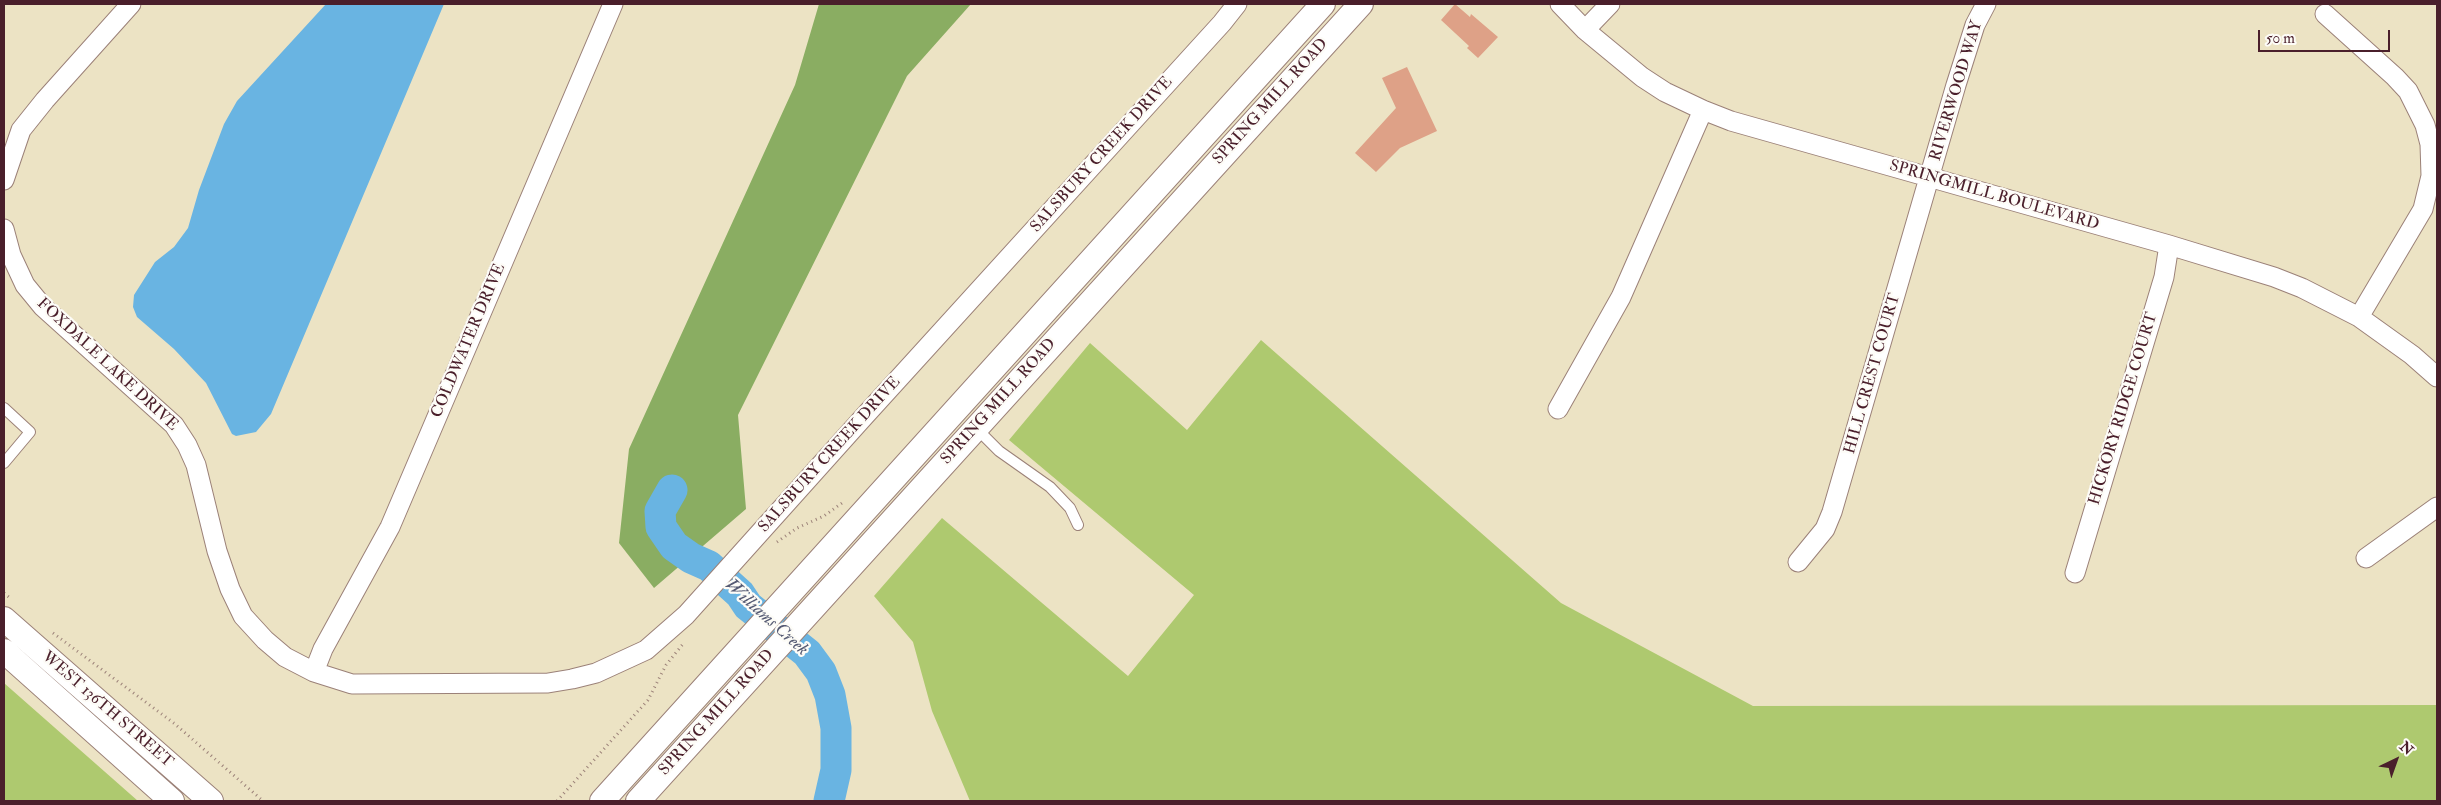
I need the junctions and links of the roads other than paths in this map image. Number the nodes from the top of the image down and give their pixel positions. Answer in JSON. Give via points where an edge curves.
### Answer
{"nodes":[{"id":1,"x":132,"y":4,"type":"edge"},
{"id":2,"x":613,"y":4,"type":"edge"},
{"id":3,"x":1237,"y":4,"type":"edge"},
{"id":4,"x":1323,"y":4,"type":"edge"},
{"id":5,"x":1361,"y":4,"type":"edge"},
{"id":6,"x":1560,"y":4,"type":"edge"},
{"id":7,"x":1610,"y":4,"type":"edge"},
{"id":8,"x":1986,"y":4,"type":"edge"},
{"id":9,"x":2325,"y":14,"type":"dead end"},
{"id":10,"x":1585,"y":30,"type":"junction"},
{"id":11,"x":1702,"y":110,"type":"junction"},
{"id":12,"x":1930,"y":178,"type":"junction"},
{"id":13,"x":4,"y":180,"type":"edge"},
{"id":14,"x":4,"y":229,"type":"edge"},
{"id":15,"x":2170,"y":245,"type":"junction"},
{"id":16,"x":2359,"y":318,"type":"junction"},
{"id":17,"x":2437,"y":377,"type":"edge"},
{"id":18,"x":4,"y":408,"type":"edge"},
{"id":19,"x":1558,"y":409,"type":"dead end"},
{"id":20,"x":976,"y":427,"type":"junction"},
{"id":21,"x":4,"y":463,"type":"edge"},
{"id":22,"x":2437,"y":507,"type":"edge"},
{"id":23,"x":1078,"y":525,"type":"dead end"},
{"id":24,"x":2366,"y":558,"type":"dead end"},
{"id":25,"x":1798,"y":562,"type":"dead end"},
{"id":26,"x":2075,"y":573,"type":"dead end"},
{"id":27,"x":10,"y":611,"type":"edge"},
{"id":28,"x":4,"y":651,"type":"edge"},
{"id":29,"x":314,"y":672,"type":"junction"},
{"id":30,"x":172,"y":801,"type":"edge"},
{"id":31,"x":211,"y":801,"type":"edge"},
{"id":32,"x":602,"y":801,"type":"edge"},
{"id":33,"x":638,"y":801,"type":"edge"}],
"edges":[{"from":1,"to":13,"type":"street","via":[[21,130]]},
{"from":2,"to":29,"type":"street","name":"COLDWATER DRIVE","via":[[390,527],[323,649]]},
{"from":3,"to":29,"type":"street","name":"SALSBURY CREEK DRIVE","via":[[714,585],[668,633],[646,650],[596,673],[548,683],[352,684]]},
{"from":4,"to":32,"type":"street","name":"SPRING MILL ROAD"},
{"from":5,"to":20,"type":"street","name":"SPRING MILL ROAD"},
{"from":6,"to":10,"type":"street","name":"SPRINGMILL BOULEVARD"},
{"from":7,"to":10,"type":"street"},
{"from":8,"to":12,"type":"street","name":"RIVERWOOD WAY","via":[[1975,25],[1958,77]]},
{"from":9,"to":16,"type":"street","via":[[2408,91],[2426,125],[2430,144],[2431,176],[2423,209]]},
{"from":10,"to":11,"type":"street","name":"SPRINGMILL BOULEVARD","via":[[1665,92]]},
{"from":11,"to":12,"type":"street","name":"SPRINGMILL BOULEVARD"},
{"from":11,"to":19,"type":"street","via":[[1621,297]]},
{"from":12,"to":15,"type":"street","name":"SPRINGMILL BOULEVARD"},
{"from":12,"to":25,"type":"street","name":"HILL CREST COURT","via":[[1832,512],[1824,529]]},
{"from":14,"to":29,"type":"street","name":"FOXDALE LAKE DRIVE","via":[[11,255],[25,285],[43,307],[187,444],[196,465],[230,589],[243,616],[264,640],[285,657]]},
{"from":15,"to":16,"type":"street","name":"SPRINGMILL BOULEVARD","via":[[2302,288]]},
{"from":15,"to":26,"type":"street","name":"HICKORY RIDGE COURT","via":[[2164,277]]},
{"from":16,"to":17,"type":"street","name":"SPRINGMILL BOULEVARD"},
{"from":18,"to":21,"type":"lane","via":[[30,432]]},
{"from":20,"to":23,"type":"lane","via":[[999,451],[1050,487],[1070,508]]},
{"from":20,"to":33,"type":"street","name":"SPRING MILL ROAD"},
{"from":22,"to":24,"type":"street"},
{"from":27,"to":31,"type":"street","name":"WEST 136TH STREET"},
{"from":28,"to":30,"type":"street","name":"WEST 136TH STREET"}]}
